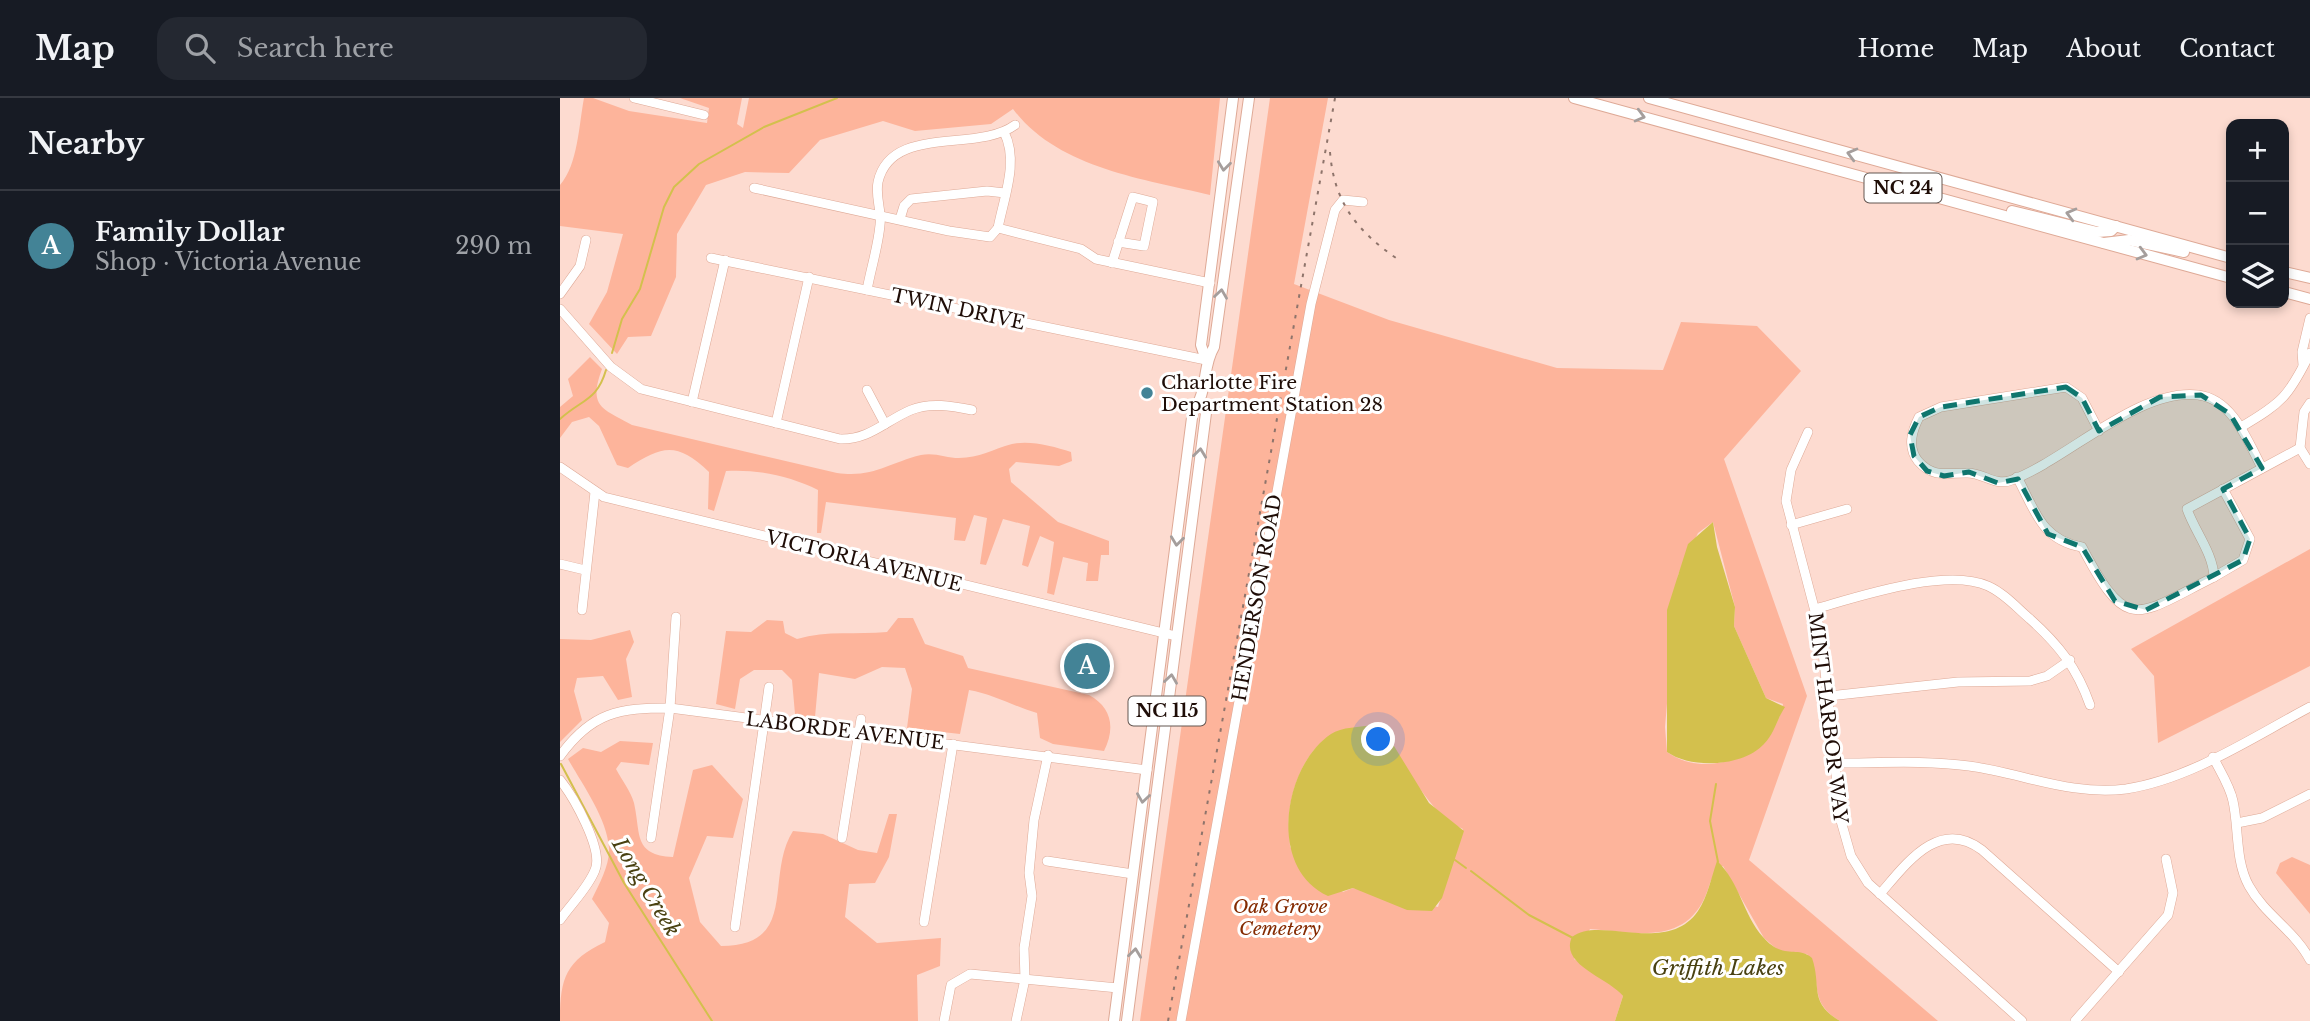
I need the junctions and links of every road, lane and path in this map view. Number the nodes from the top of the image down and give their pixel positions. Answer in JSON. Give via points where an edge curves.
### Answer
{"nodes":[{"id":1,"x":634,"y":98,"type":"edge"},
{"id":2,"x":1233,"y":98,"type":"edge"},
{"id":3,"x":1249,"y":98,"type":"edge"},
{"id":4,"x":1574,"y":98,"type":"edge"},
{"id":5,"x":1649,"y":98,"type":"edge"},
{"id":6,"x":704,"y":116,"type":"dead end"},
{"id":7,"x":1015,"y":125,"type":"dead end"},
{"id":8,"x":1004,"y":132,"type":"junction"},
{"id":9,"x":754,"y":188,"type":"dead end"},
{"id":10,"x":1005,"y":193,"type":"junction"},
{"id":11,"x":1363,"y":202,"type":"dead end"},
{"id":12,"x":1964,"y":205,"type":"junction"},
{"id":13,"x":880,"y":215,"type":"junction"},
{"id":14,"x":900,"y":219,"type":"junction"},
{"id":15,"x":2116,"y":226,"type":"junction"},
{"id":16,"x":998,"y":228,"type":"junction"},
{"id":17,"x":586,"y":240,"type":"dead end"},
{"id":18,"x":1118,"y":242,"type":"junction"},
{"id":19,"x":2103,"y":243,"type":"junction"},
{"id":20,"x":2226,"y":257,"type":"edge"},
{"id":21,"x":2226,"y":257,"type":"edge"},
{"id":22,"x":711,"y":258,"type":"dead end"},
{"id":23,"x":725,"y":260,"type":"junction"},
{"id":24,"x":1112,"y":263,"type":"junction"},
{"id":25,"x":2289,"y":273,"type":"edge"},
{"id":26,"x":809,"y":277,"type":"junction"},
{"id":27,"x":2226,"y":277,"type":"edge"},
{"id":28,"x":2310,"y":278,"type":"edge"},
{"id":29,"x":1210,"y":283,"type":"junction"},
{"id":30,"x":867,"y":290,"type":"junction"},
{"id":31,"x":2289,"y":293,"type":"edge"},
{"id":32,"x":560,"y":294,"type":"edge"},
{"id":33,"x":2310,"y":299,"type":"edge"},
{"id":34,"x":560,"y":309,"type":"edge"},
{"id":35,"x":2310,"y":318,"type":"edge"},
{"id":36,"x":2310,"y":353,"type":"edge"},
{"id":37,"x":1206,"y":360,"type":"junction"},
{"id":38,"x":2303,"y":367,"type":"junction"},
{"id":39,"x":867,"y":390,"type":"dead end"},
{"id":40,"x":692,"y":402,"type":"junction"},
{"id":41,"x":2310,"y":403,"type":"edge"},
{"id":42,"x":972,"y":410,"type":"dead end"},
{"id":43,"x":776,"y":423,"type":"junction"},
{"id":44,"x":885,"y":424,"type":"junction"},
{"id":45,"x":2241,"y":427,"type":"junction"},
{"id":46,"x":2099,"y":431,"type":"junction"},
{"id":47,"x":1808,"y":432,"type":"dead end"},
{"id":48,"x":2300,"y":448,"type":"junction"},
{"id":49,"x":2310,"y":464,"type":"edge"},
{"id":50,"x":560,"y":467,"type":"edge"},
{"id":51,"x":2262,"y":468,"type":"junction"},
{"id":52,"x":2017,"y":478,"type":"junction"},
{"id":53,"x":2224,"y":489,"type":"junction"},
{"id":54,"x":595,"y":492,"type":"junction"},
{"id":55,"x":1847,"y":509,"type":"dead end"},
{"id":56,"x":1791,"y":524,"type":"junction"},
{"id":57,"x":560,"y":564,"type":"edge"},
{"id":58,"x":585,"y":570,"type":"junction"},
{"id":59,"x":2214,"y":577,"type":"junction"},
{"id":60,"x":1815,"y":609,"type":"junction"},
{"id":61,"x":582,"y":610,"type":"dead end"},
{"id":62,"x":676,"y":617,"type":"dead end"},
{"id":63,"x":1171,"y":635,"type":"junction"},
{"id":64,"x":2070,"y":660,"type":"junction"},
{"id":65,"x":769,"y":687,"type":"dead end"},
{"id":66,"x":1829,"y":696,"type":"junction"},
{"id":67,"x":2090,"y":705,"type":"dead end"},
{"id":68,"x":2310,"y":707,"type":"edge"},
{"id":69,"x":670,"y":708,"type":"junction"},
{"id":70,"x":861,"y":719,"type":"dead end"},
{"id":71,"x":763,"y":721,"type":"junction"},
{"id":72,"x":859,"y":733,"type":"junction"},
{"id":73,"x":953,"y":744,"type":"junction"},
{"id":74,"x":1048,"y":755,"type":"junction"},
{"id":75,"x":560,"y":756,"type":"edge"},
{"id":76,"x":2213,"y":757,"type":"junction"},
{"id":77,"x":1836,"y":763,"type":"junction"},
{"id":78,"x":1147,"y":769,"type":"junction"},
{"id":79,"x":560,"y":780,"type":"edge"},
{"id":80,"x":2310,"y":794,"type":"edge"},
{"id":81,"x":2237,"y":823,"type":"junction"},
{"id":82,"x":652,"y":838,"type":"dead end"},
{"id":83,"x":842,"y":838,"type":"dead end"},
{"id":84,"x":2166,"y":859,"type":"dead end"},
{"id":85,"x":1047,"y":861,"type":"dead end"},
{"id":86,"x":1133,"y":874,"type":"junction"},
{"id":87,"x":1880,"y":894,"type":"junction"},
{"id":88,"x":560,"y":920,"type":"edge"},
{"id":89,"x":924,"y":922,"type":"dead end"},
{"id":90,"x":735,"y":927,"type":"dead end"},
{"id":91,"x":2310,"y":960,"type":"edge"},
{"id":92,"x":2119,"y":972,"type":"junction"},
{"id":93,"x":1025,"y":979,"type":"junction"},
{"id":94,"x":1118,"y":988,"type":"junction"},
{"id":95,"x":944,"y":1021,"type":"edge"},
{"id":96,"x":1016,"y":1021,"type":"edge"},
{"id":97,"x":1114,"y":1021,"type":"edge"},
{"id":98,"x":1127,"y":1021,"type":"edge"},
{"id":99,"x":1181,"y":1021,"type":"edge"},
{"id":100,"x":2022,"y":1021,"type":"edge"},
{"id":101,"x":2075,"y":1021,"type":"edge"}],
"edges":[{"from":1,"to":6,"type":"street"},
{"from":2,"to":29,"type":"main road","number":"NC 115","one_way":true},
{"from":37,"to":3,"type":"main road","number":"NC 115","one_way":true,"via":[[1214,347]]},
{"from":4,"to":12,"type":"main road","number":"NC 24","one_way":true},
{"from":15,"to":5,"type":"main road","number":"NC 24","one_way":true},
{"from":7,"to":8,"type":"street"},
{"from":8,"to":10,"type":"street","via":[[1012,159]]},
{"from":8,"to":13,"type":"street","via":[[912,146],[896,154],[878,181]]},
{"from":9,"to":13,"type":"street"},
{"from":10,"to":14,"type":"street","via":[[911,200]]},
{"from":10,"to":16,"type":"street"},
{"from":11,"to":99,"type":"street","name":"HENDERSON ROAD","via":[[1343,201],[1335,210],[1311,304]]},
{"from":12,"to":15,"type":"main road","via":[[2004,209],[2097,232]]},
{"from":12,"to":19,"type":"main road","number":"NC 24"},
{"from":13,"to":14,"type":"street"},
{"from":13,"to":30,"type":"street"},
{"from":14,"to":16,"type":"street","via":[[985,237]]},
{"from":15,"to":20,"type":"main road","number":"NC 24"},
{"from":16,"to":24,"type":"street","via":[[1081,249]]},
{"from":17,"to":32,"type":"street","via":[[580,266]]},
{"from":18,"to":18,"type":"street","via":[[1133,197],[1153,202],[1144,246]]},
{"from":18,"to":24,"type":"street"},
{"from":19,"to":21,"type":"main road","via":[[2129,240]]},
{"from":19,"to":27,"type":"main road","number":"NC 24","one_way":true},
{"from":22,"to":23,"type":"street","name":"TWIN DRIVE"},
{"from":23,"to":26,"type":"street","name":"TWIN DRIVE"},
{"from":23,"to":40,"type":"street"},
{"from":24,"to":29,"type":"street"},
{"from":25,"to":28,"type":"main road"},
{"from":26,"to":30,"type":"street","name":"TWIN DRIVE"},
{"from":26,"to":43,"type":"street"},
{"from":29,"to":37,"type":"main road","number":"NC 115","via":[[1201,345]]},
{"from":30,"to":37,"type":"street","name":"TWIN DRIVE"},
{"from":31,"to":33,"type":"main road"},
{"from":34,"to":40,"type":"street","via":[[626,380],[657,395]]},
{"from":35,"to":38,"type":"street"},
{"from":36,"to":38,"type":"street"},
{"from":37,"to":63,"type":"main road","number":"NC 115","via":[[1200,403],[1193,410]]},
{"from":38,"to":45,"type":"street","via":[[2289,393]]},
{"from":39,"to":44,"type":"street"},
{"from":40,"to":43,"type":"street"},
{"from":41,"to":48,"type":"street","via":[[2302,419]]},
{"from":42,"to":44,"type":"street","via":[[926,406]]},
{"from":43,"to":44,"type":"street","via":[[840,439],[854,439]]},
{"from":45,"to":46,"type":"street","via":[[2225,408],[2201,395],[2177,395],[2160,397]]},
{"from":45,"to":51,"type":"street"},
{"from":46,"to":52,"type":"street"},
{"from":46,"to":52,"type":"street","via":[[2082,398],[2066,387],[1941,407],[1919,417],[1910,435],[1914,456],[1927,471],[1944,476],[1969,472],[1998,483]]},
{"from":47,"to":56,"type":"street","name":"MINT HARBOR WAY","via":[[1787,485]]},
{"from":48,"to":49,"type":"street"},
{"from":48,"to":51,"type":"street"},
{"from":50,"to":54,"type":"street","name":"VICTORIA AVENUE"},
{"from":51,"to":53,"type":"street"},
{"from":52,"to":59,"type":"street","via":[[2049,534],[2082,547],[2115,601],[2146,610]]},
{"from":53,"to":59,"type":"street","via":[[2250,538],[2243,560]]},
{"from":53,"to":59,"type":"street","via":[[2187,509],[2194,531],[2214,562]]},
{"from":54,"to":58,"type":"street"},
{"from":54,"to":63,"type":"street","name":"VICTORIA AVENUE"},
{"from":55,"to":56,"type":"street"},
{"from":56,"to":60,"type":"street","name":"MINT HARBOR WAY"},
{"from":57,"to":58,"type":"street"},
{"from":58,"to":61,"type":"street"},
{"from":60,"to":64,"type":"street","via":[[1909,583],[1980,583],[2001,594]]},
{"from":60,"to":66,"type":"street","name":"MINT HARBOR WAY"},
{"from":62,"to":69,"type":"street"},
{"from":63,"to":78,"type":"main road","number":"NC 115"},
{"from":98,"to":63,"type":"main road","number":"NC 115","one_way":true},
{"from":64,"to":66,"type":"street","via":[[2030,681],[1958,682]]},
{"from":64,"to":67,"type":"street"},
{"from":65,"to":71,"type":"street"},
{"from":66,"to":77,"type":"street","name":"MINT HARBOR WAY"},
{"from":68,"to":76,"type":"street"},
{"from":69,"to":71,"type":"street","name":"LABORDE AVENUE"},
{"from":69,"to":75,"type":"street","name":"LABORDE AVENUE","via":[[629,708],[603,717],[581,730]]},
{"from":69,"to":82,"type":"street"},
{"from":70,"to":72,"type":"street"},
{"from":71,"to":72,"type":"street","name":"LABORDE AVENUE"},
{"from":71,"to":90,"type":"street"},
{"from":72,"to":73,"type":"street","name":"LABORDE AVENUE"},
{"from":72,"to":83,"type":"street"},
{"from":73,"to":74,"type":"street","name":"LABORDE AVENUE"},
{"from":73,"to":89,"type":"street"},
{"from":74,"to":78,"type":"street","name":"LABORDE AVENUE"},
{"from":74,"to":93,"type":"street","via":[[1034,820]]},
{"from":76,"to":77,"type":"street","via":[[2126,789],[2083,789],[1968,765]]},
{"from":76,"to":81,"type":"street","via":[[2232,797]]},
{"from":77,"to":87,"type":"street","name":"MINT HARBOR WAY","via":[[1848,849],[1858,870]]},
{"from":78,"to":86,"type":"main road","number":"NC 115","one_way":true},
{"from":79,"to":88,"type":"street","via":[[578,809],[597,858],[594,873]]},
{"from":80,"to":81,"type":"street","via":[[2262,818]]},
{"from":81,"to":91,"type":"street","via":[[2248,884],[2301,942]]},
{"from":84,"to":92,"type":"street","via":[[2173,887],[2170,910]]},
{"from":85,"to":86,"type":"street"},
{"from":86,"to":94,"type":"main road","number":"NC 115"},
{"from":87,"to":92,"type":"street","via":[[1924,846],[1948,838],[1966,841],[1982,850]]},
{"from":87,"to":100,"type":"street","name":"MINT HARBOR WAY"},
{"from":92,"to":101,"type":"street"},
{"from":93,"to":94,"type":"street"},
{"from":93,"to":95,"type":"street","via":[[970,974],[960,978],[951,985]]},
{"from":93,"to":96,"type":"street"},
{"from":94,"to":97,"type":"main road","number":"NC 115"}]}
